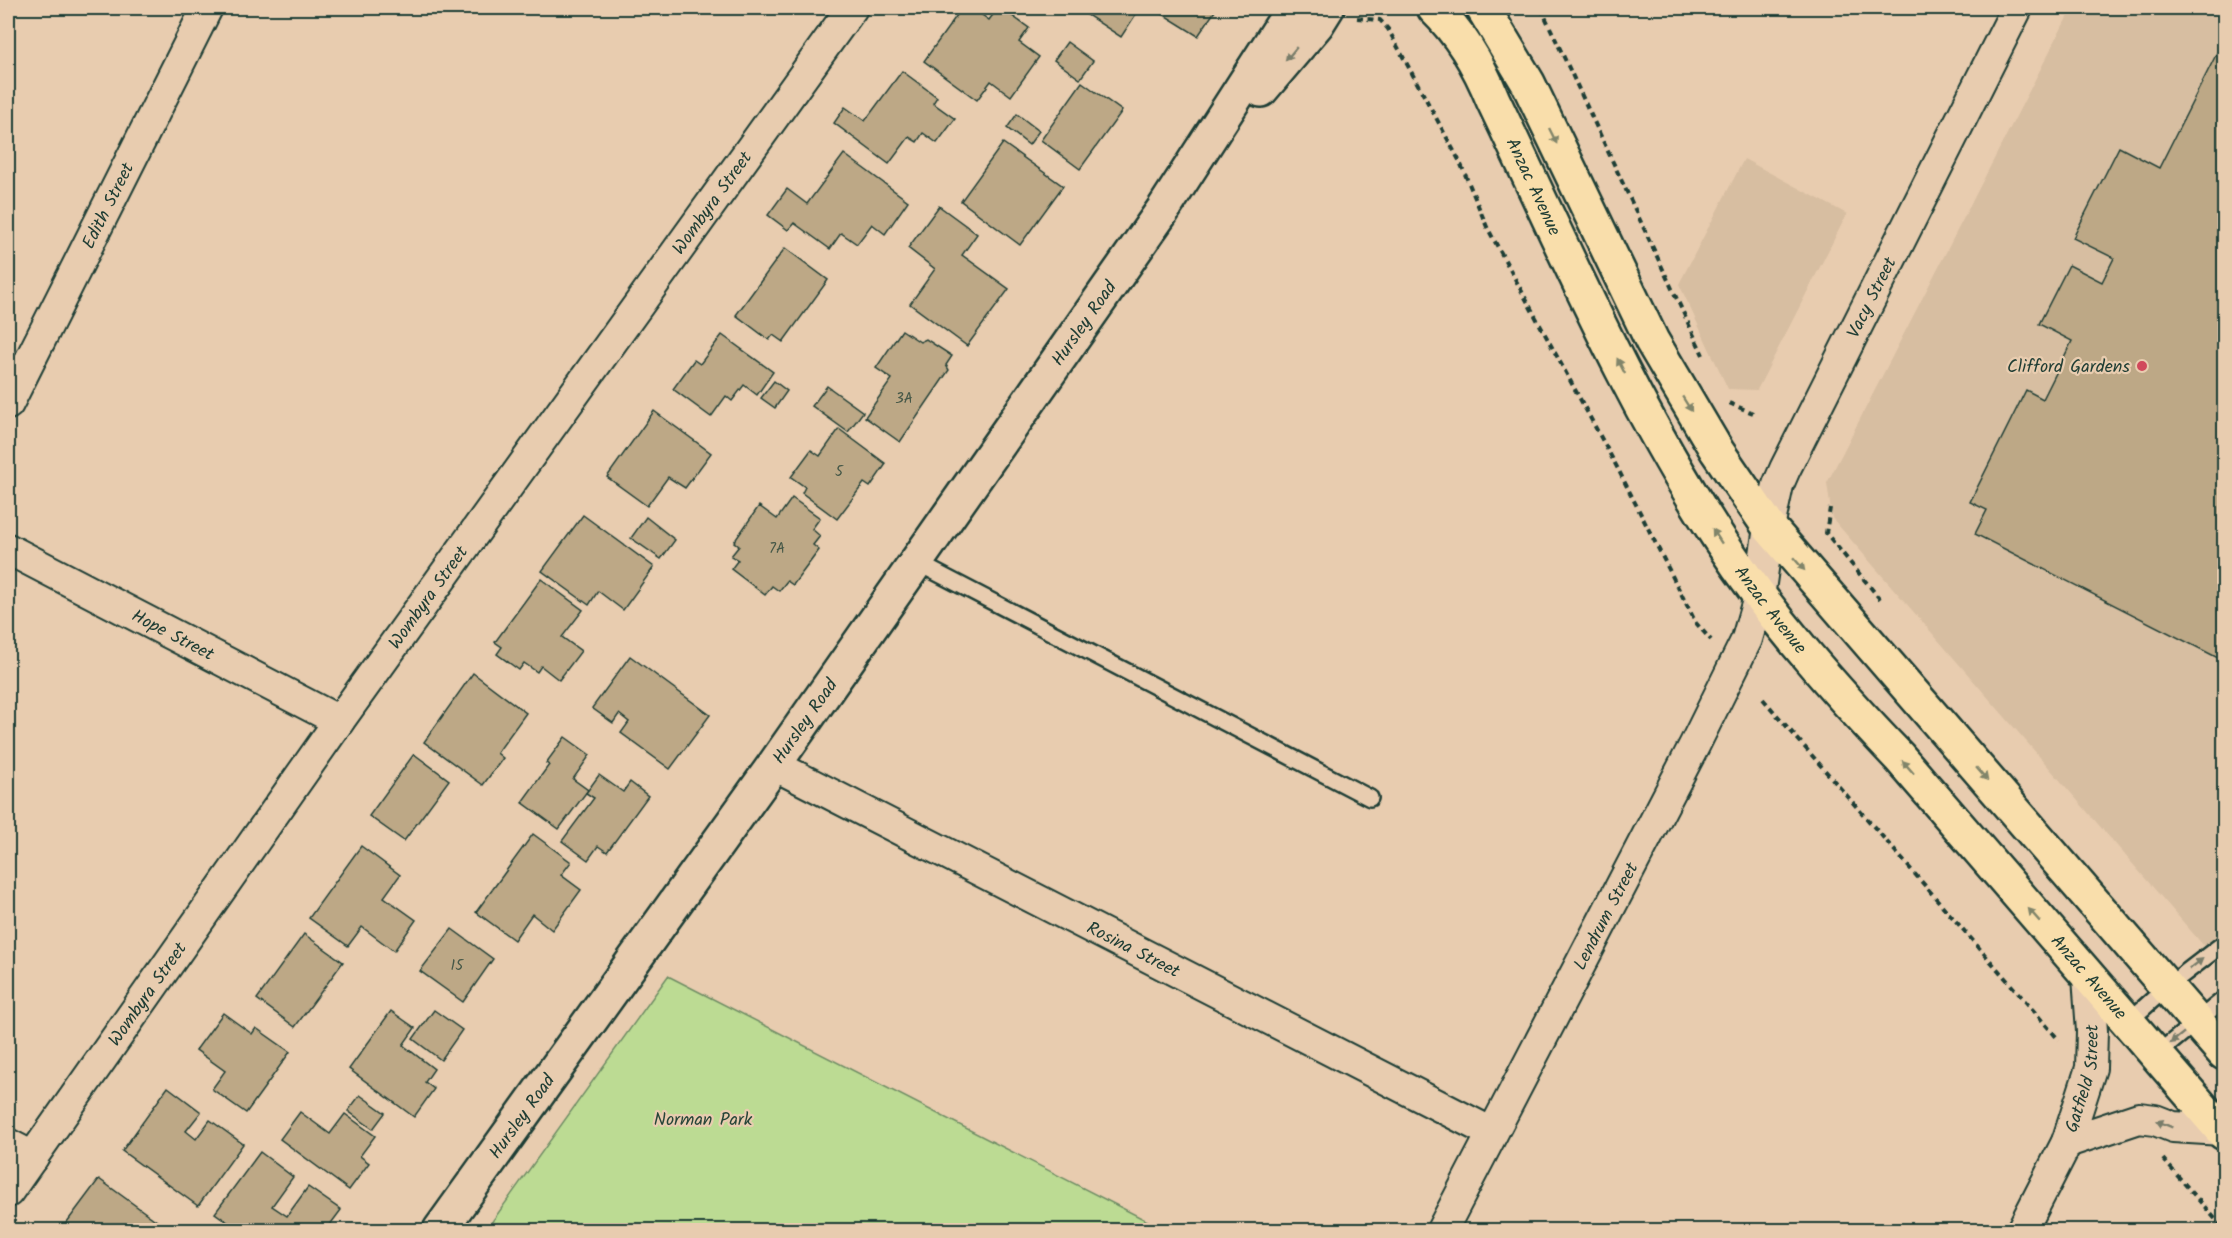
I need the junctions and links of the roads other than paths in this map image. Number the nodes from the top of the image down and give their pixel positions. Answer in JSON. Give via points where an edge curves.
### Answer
{"nodes":[{"id":1,"x":207,"y":8,"type":"edge"},
{"id":2,"x":852,"y":8,"type":"edge"},
{"id":3,"x":1293,"y":8,"type":"edge"},
{"id":4,"x":1434,"y":8,"type":"edge"},
{"id":5,"x":1483,"y":8,"type":"edge"},
{"id":6,"x":1502,"y":8,"type":"edge"},
{"id":7,"x":2017,"y":8,"type":"edge"},
{"id":8,"x":1342,"y":13,"type":"edge"},
{"id":9,"x":1528,"y":83,"type":"junction"},
{"id":10,"x":1163,"y":210,"type":"junction"},
{"id":11,"x":8,"y":404,"type":"edge"},
{"id":12,"x":1769,"y":528,"type":"junction"},
{"id":13,"x":8,"y":549,"type":"edge"},
{"id":14,"x":916,"y":562,"type":"junction"},
{"id":15,"x":1760,"y":597,"type":"junction"},
{"id":16,"x":339,"y":721,"type":"junction"},
{"id":17,"x":774,"y":765,"type":"junction"},
{"id":18,"x":1370,"y":798,"type":"dead end"},
{"id":19,"x":2224,"y":943,"type":"edge"},
{"id":20,"x":2088,"y":977,"type":"junction"},
{"id":21,"x":2168,"y":987,"type":"junction"},
{"id":22,"x":2224,"y":999,"type":"edge"},
{"id":23,"x":2128,"y":1022,"type":"junction"},
{"id":24,"x":2197,"y":1022,"type":"junction"},
{"id":25,"x":2224,"y":1053,"type":"edge"},
{"id":26,"x":2156,"y":1055,"type":"junction"},
{"id":27,"x":2223,"y":1132,"type":"edge"},
{"id":28,"x":1492,"y":1133,"type":"junction"},
{"id":29,"x":2067,"y":1142,"type":"junction"},
{"id":30,"x":20,"y":1150,"type":"edge"},
{"id":31,"x":8,"y":1192,"type":"edge"},
{"id":32,"x":440,"y":1230,"type":"edge"},
{"id":33,"x":1442,"y":1230,"type":"edge"},
{"id":34,"x":2022,"y":1230,"type":"edge"}],
"edges":[{"from":1,"to":11,"type":"street","name":"Edith Street"},
{"from":2,"to":16,"type":"street","name":"Wombyra Street"},
{"from":3,"to":10,"type":"street","name":"Hursley Road"},
{"from":15,"to":4,"type":"main road","name":"Anzac Avenue","one_way":true,"via":[[1683,482],[1649,422],[1484,76],[1458,33]]},
{"from":5,"to":9,"type":"main road"},
{"from":6,"to":9,"type":"main road"},
{"from":7,"to":12,"type":"street","name":"Vacy Street","via":[[1785,469]]},
{"from":8,"to":10,"type":"street","name":"Hursley Road","one_way":true,"via":[[1317,24]]},
{"from":9,"to":12,"type":"main road","one_way":true,"via":[[1652,341],[1689,406]]},
{"from":10,"to":14,"type":"street","name":"Hursley Road"},
{"from":12,"to":15,"type":"street","name":"Vacy Street"},
{"from":12,"to":21,"type":"main road","one_way":true},
{"from":13,"to":16,"type":"street","name":"Hope Street"},
{"from":14,"to":17,"type":"street","name":"Hursley Road"},
{"from":14,"to":18,"type":"lane"},
{"from":20,"to":15,"type":"main road","name":"Anzac Avenue","one_way":true,"via":[[1812,662]]},
{"from":15,"to":28,"type":"street","name":"Lendrum Street","via":[[1747,639],[1695,744]]},
{"from":16,"to":30,"type":"street","name":"Wombyra Street"},
{"from":17,"to":28,"type":"street","name":"Rosina Street"},
{"from":17,"to":32,"type":"street","name":"Hursley Road"},
{"from":21,"to":19,"type":"lane","one_way":true},
{"from":20,"to":23,"type":"main road","name":"Anzac Avenue"},
{"from":20,"to":29,"type":"street","name":"Gatfield Street","via":[[2091,1068]]},
{"from":21,"to":23,"type":"lane"},
{"from":21,"to":24,"type":"main road"},
{"from":22,"to":24,"type":"lane"},
{"from":23,"to":26,"type":"main road","name":"Anzac Avenue"},
{"from":24,"to":25,"type":"main road"},
{"from":24,"to":26,"type":"lane","one_way":true},
{"from":26,"to":27,"type":"main road","name":"Anzac Avenue"},
{"from":27,"to":29,"type":"street","name":"Gatfield Street","one_way":true,"via":[[2173,1127],[2139,1118]]},
{"from":28,"to":33,"type":"street","name":"Lendrum Street"},
{"from":29,"to":34,"type":"street","name":"Gatfield Street"},
{"from":30,"to":31,"type":"street","name":"Wombyra Street"}]}
